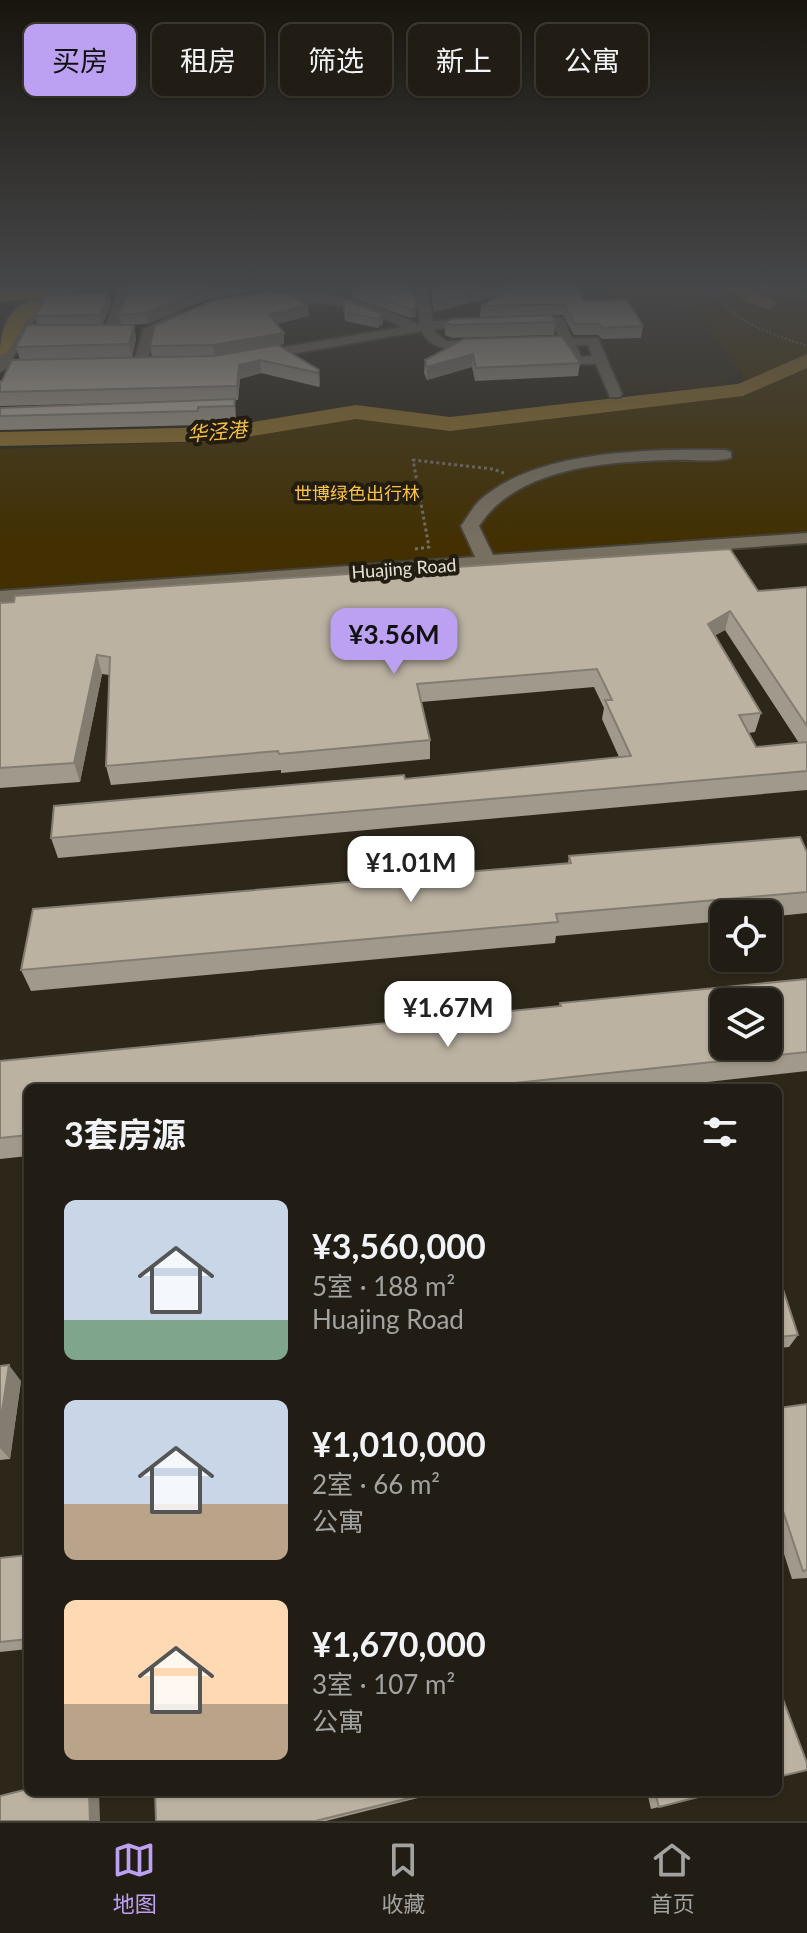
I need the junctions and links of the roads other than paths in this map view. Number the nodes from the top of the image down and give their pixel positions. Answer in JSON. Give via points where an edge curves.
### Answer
{"nodes":[{"id":1,"x":606,"y":371,"type":"edge"},
{"id":2,"x":615,"y":394,"type":"dead end"},
{"id":3,"x":725,"y":455,"type":"dead end"},
{"id":4,"x":807,"y":538,"type":"edge"},
{"id":5,"x":487,"y":563,"type":"junction"},
{"id":6,"x":0,"y":597,"type":"edge"}],
"edges":[{"from":1,"to":2,"type":"street"},
{"from":3,"to":5,"type":"street","via":[[622,457],[525,481],[487,502],[470,526]]},
{"from":4,"to":5,"type":"street","name":"Huajing Road"},
{"from":5,"to":6,"type":"street","name":"Huajing Road"}]}
